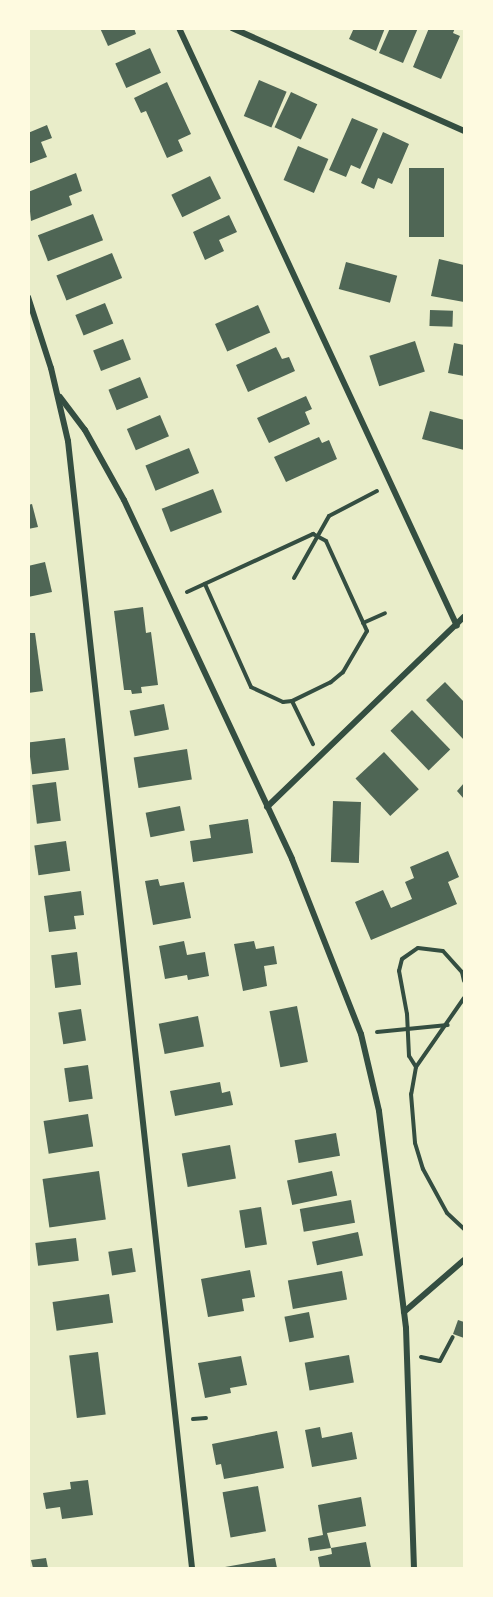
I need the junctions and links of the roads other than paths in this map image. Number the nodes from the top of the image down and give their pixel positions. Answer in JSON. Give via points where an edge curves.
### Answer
{"nodes":[{"id":1,"x":179,"y":28,"type":"edge"},
{"id":2,"x":232,"y":28,"type":"edge"},
{"id":3,"x":465,"y":131,"type":"edge"},
{"id":4,"x":28,"y":297,"type":"edge"},
{"id":5,"x":58,"y":394,"type":"junction"},
{"id":6,"x":465,"y":617,"type":"edge"},
{"id":7,"x":457,"y":626,"type":"junction"},
{"id":8,"x":267,"y":807,"type":"junction"},
{"id":9,"x":465,"y":1260,"type":"edge"},
{"id":10,"x":404,"y":1312,"type":"junction"},
{"id":11,"x":192,"y":1569,"type":"edge"},
{"id":12,"x":414,"y":1569,"type":"edge"}],
"edges":[{"from":1,"to":7,"type":"street"},
{"from":2,"to":3,"type":"street"},
{"from":4,"to":5,"type":"street"},
{"from":5,"to":8,"type":"street","via":[[89,438],[124,500]]},
{"from":5,"to":11,"type":"street","via":[[71,464]]},
{"from":6,"to":7,"type":"street"},
{"from":7,"to":8,"type":"street"},
{"from":8,"to":10,"type":"street","via":[[361,1034],[379,1111]]},
{"from":9,"to":10,"type":"street"},
{"from":10,"to":12,"type":"street"}]}
